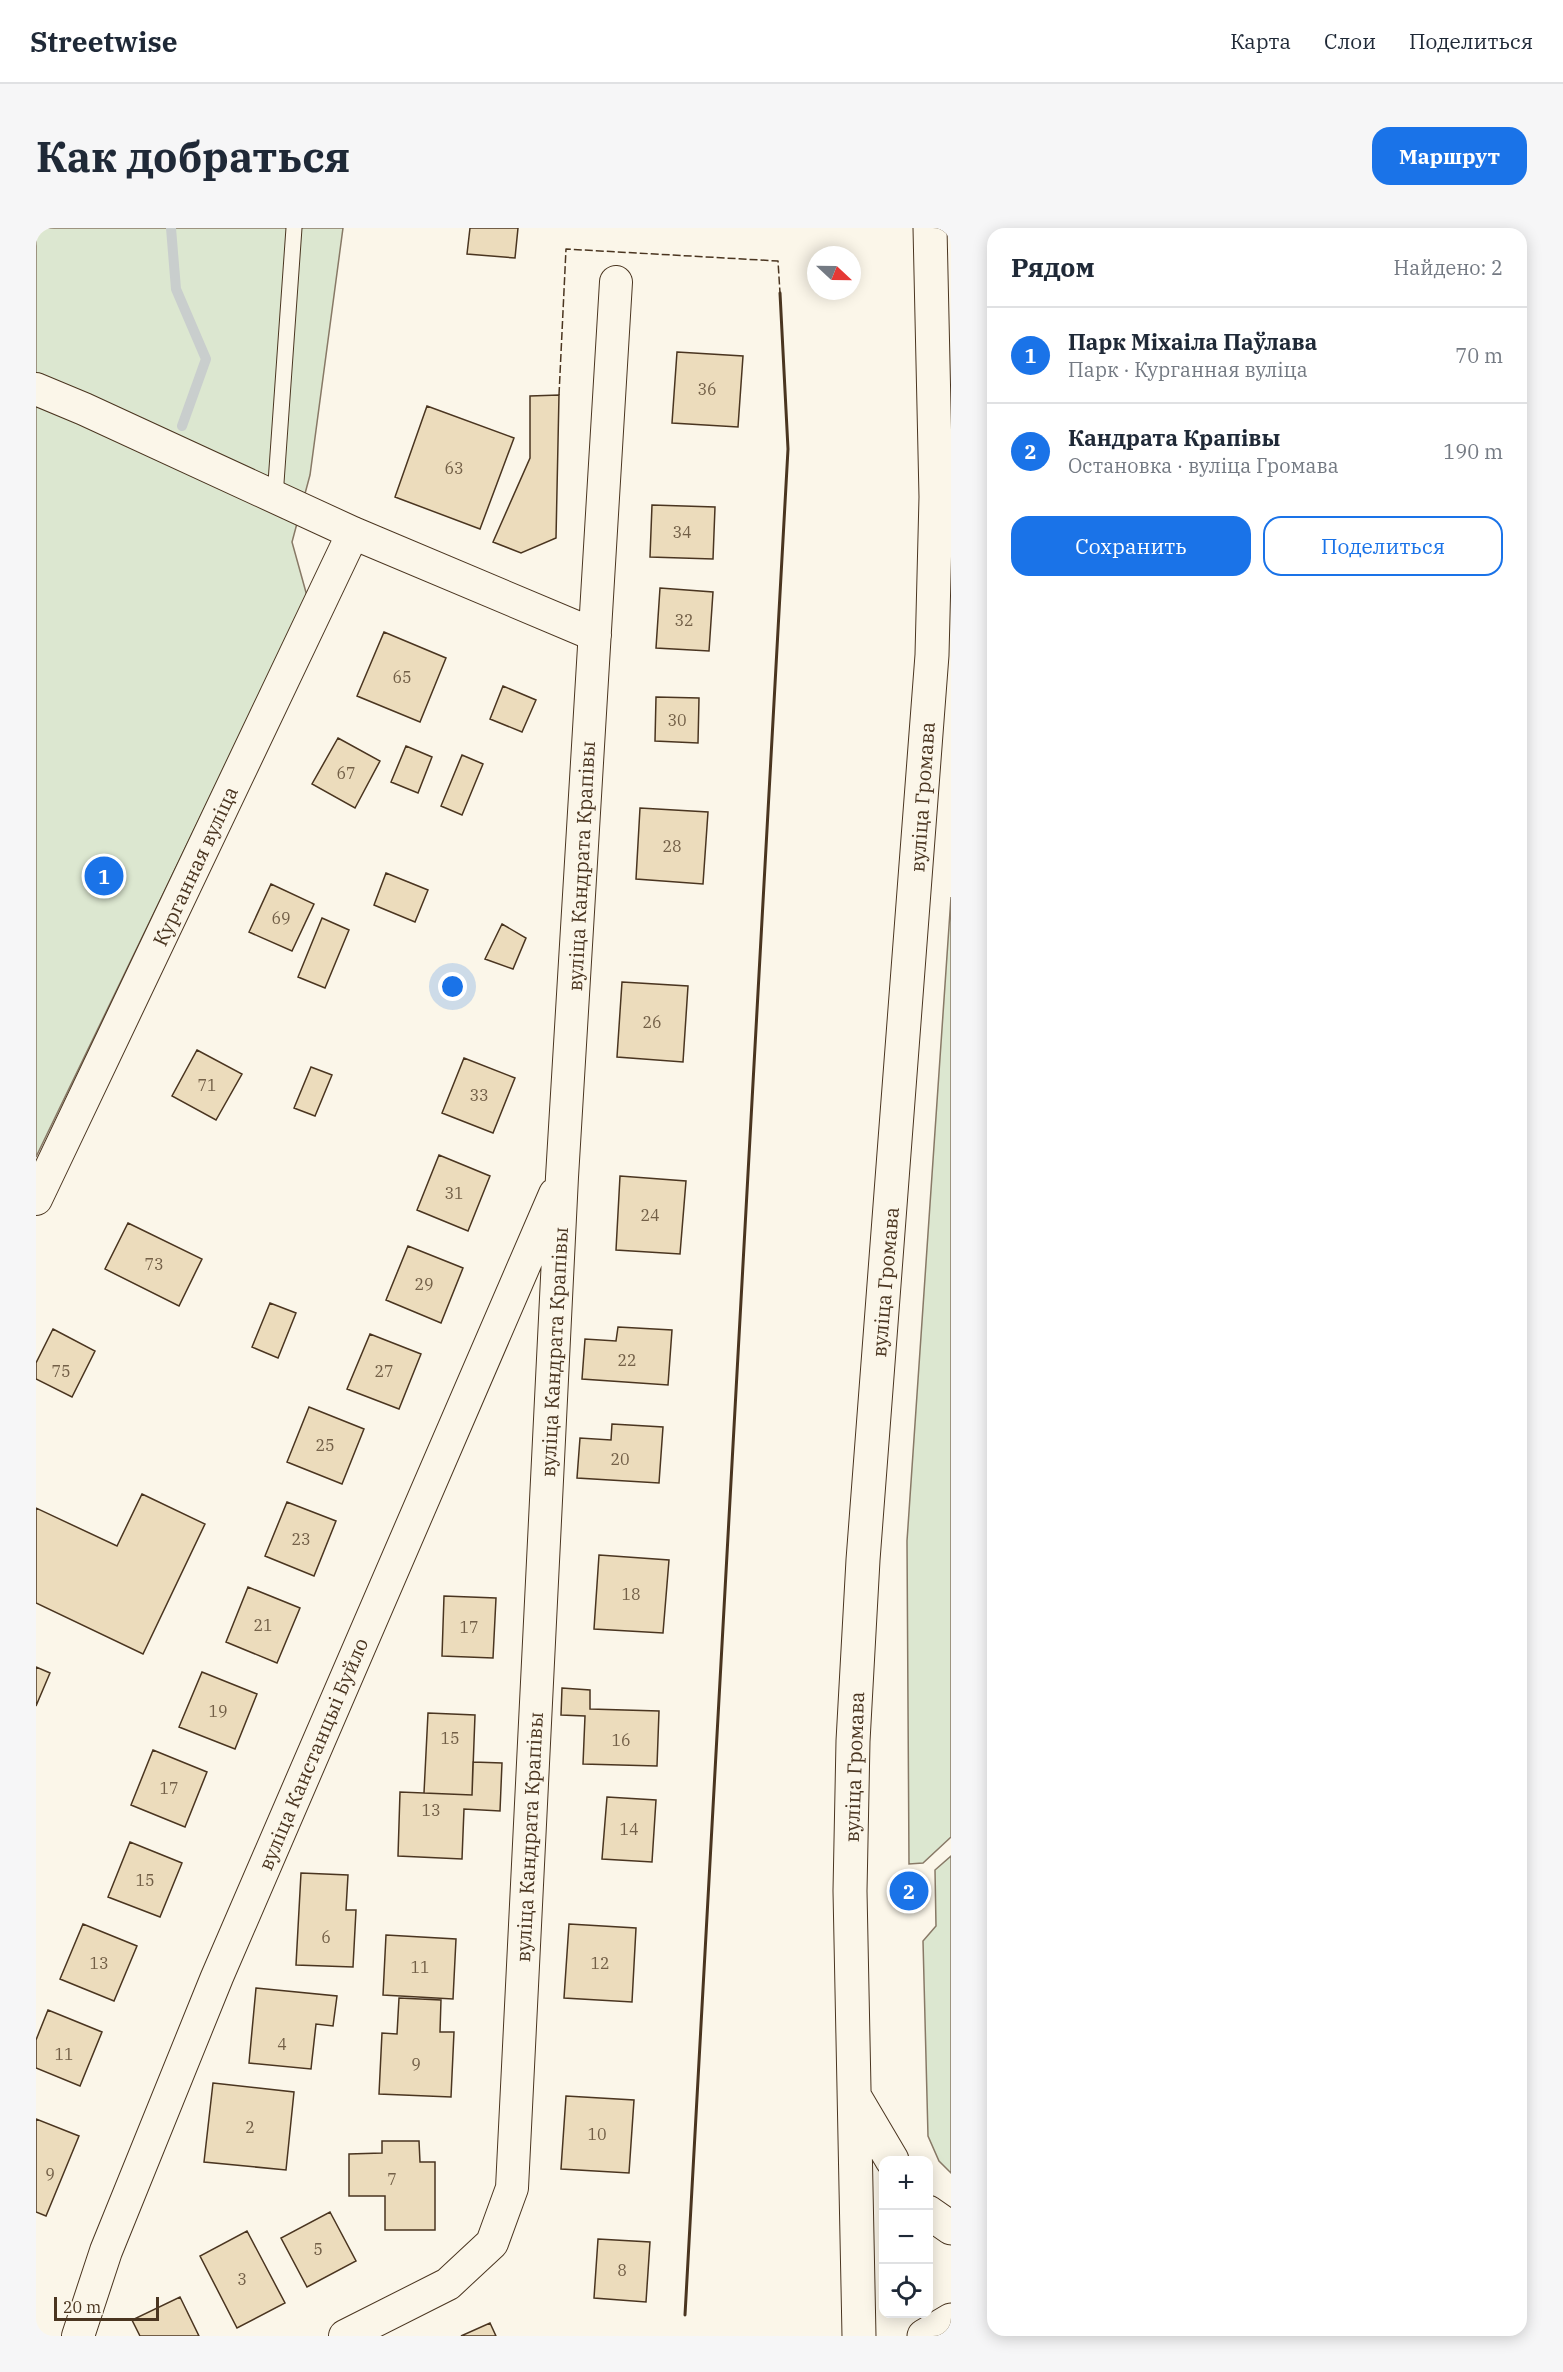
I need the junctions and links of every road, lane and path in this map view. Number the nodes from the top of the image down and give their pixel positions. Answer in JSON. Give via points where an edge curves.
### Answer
{"nodes":[{"id":1,"x":294,"y":228,"type":"edge"},
{"id":2,"x":930,"y":228,"type":"edge"},
{"id":3,"x":616,"y":282,"type":"dead end"},
{"id":4,"x":36,"y":389,"type":"edge"},
{"id":5,"x":275,"y":497,"type":"junction"},
{"id":6,"x":353,"y":533,"type":"junction"},
{"id":7,"x":595,"y":635,"type":"junction"},
{"id":8,"x":562,"y":1177,"type":"junction"},
{"id":9,"x":36,"y":1198,"type":"edge"},
{"id":10,"x":855,"y":2097,"type":"junction"},
{"id":11,"x":890,"y":2156,"type":"edge"},
{"id":12,"x":933,"y":2215,"type":"edge"},
{"id":13,"x":951,"y":2228,"type":"edge"},
{"id":14,"x":951,"y":2320,"type":"edge"},
{"id":15,"x":78,"y":2336,"type":"edge"},
{"id":16,"x":345,"y":2336,"type":"edge"},
{"id":17,"x":859,"y":2336,"type":"edge"},
{"id":18,"x":924,"y":2336,"type":"edge"}],
"edges":[{"from":1,"to":5,"type":"lane"},
{"from":2,"to":10,"type":"main road","name":"вуліца Громава","via":[[936,497],[932,655],[863,1560],[850,1891]]},
{"from":3,"to":7,"type":"street","name":"вуліца Кандрата Крапівы"},
{"from":4,"to":5,"type":"street"},
{"from":5,"to":6,"type":"street"},
{"from":6,"to":7,"type":"street"},
{"from":6,"to":9,"type":"street","name":"Курганная вуліца"},
{"from":7,"to":8,"type":"street","name":"вуліца Кандрата Крапівы"},
{"from":8,"to":15,"type":"street","name":"вуліца Канстанцыі Буйло","via":[[217,1977],[106,2251]]},
{"from":8,"to":16,"type":"street","name":"вуліца Кандрата Крапівы","via":[[512,2188],[492,2243],[448,2284]]},
{"from":10,"to":11,"type":"main road"},
{"from":10,"to":17,"type":"main road","name":"вуліца Громава"},
{"from":12,"to":13,"type":"main road"},
{"from":14,"to":18,"type":"main road"}]}
